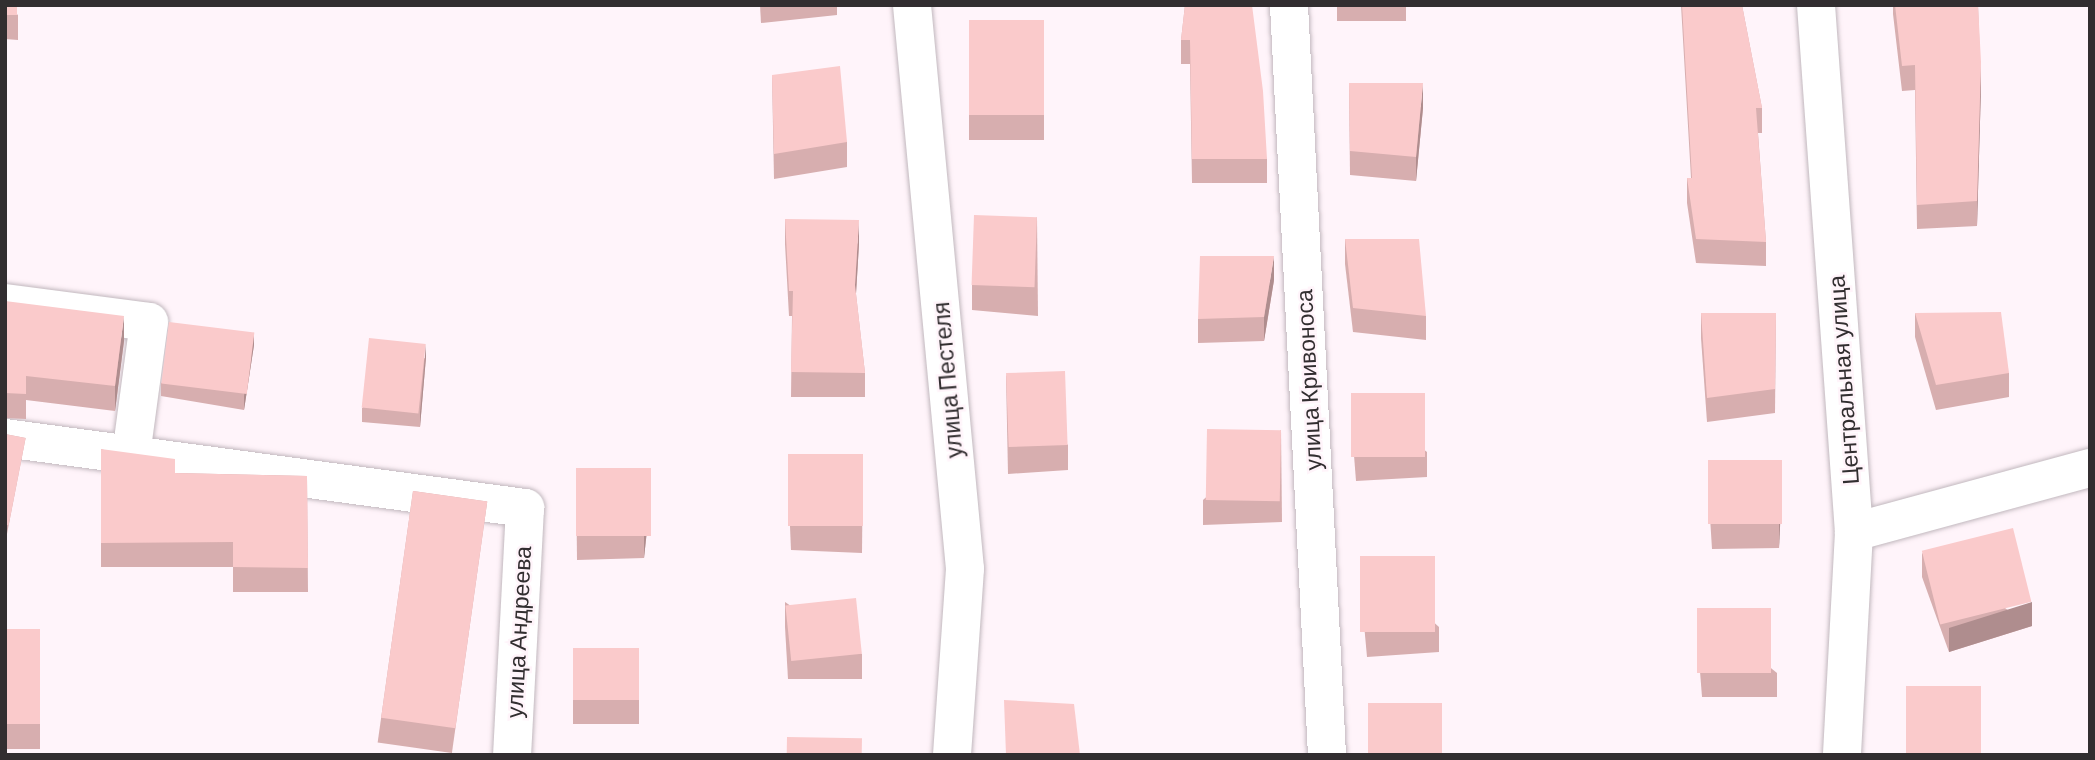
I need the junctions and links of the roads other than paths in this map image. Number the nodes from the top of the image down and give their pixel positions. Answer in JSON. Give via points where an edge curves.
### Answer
{"nodes":[{"id":1,"x":912,"y":5,"type":"edge"},
{"id":2,"x":1289,"y":5,"type":"edge"},
{"id":3,"x":1816,"y":5,"type":"edge"},
{"id":4,"x":5,"y":303,"type":"edge"},
{"id":5,"x":5,"y":439,"type":"edge"},
{"id":6,"x":131,"y":455,"type":"junction"},
{"id":7,"x":2090,"y":468,"type":"edge"},
{"id":8,"x":1854,"y":532,"type":"junction"},
{"id":9,"x":512,"y":755,"type":"edge"},
{"id":10,"x":952,"y":755,"type":"edge"},
{"id":11,"x":1327,"y":755,"type":"edge"},
{"id":12,"x":1842,"y":755,"type":"edge"}],
"edges":[{"from":1,"to":10,"type":"street","name":"улица Пестеля","via":[[965,569]]},
{"from":2,"to":11,"type":"street","name":"улица Кривоноса"},
{"from":3,"to":8,"type":"street","name":"Центральная улица"},
{"from":4,"to":6,"type":"street","via":[[149,322]]},
{"from":5,"to":6,"type":"street"},
{"from":6,"to":9,"type":"street","name":"улица Андреева","via":[[525,508]]},
{"from":7,"to":8,"type":"street"},
{"from":8,"to":12,"type":"street","name":"Центральная улица"}]}
